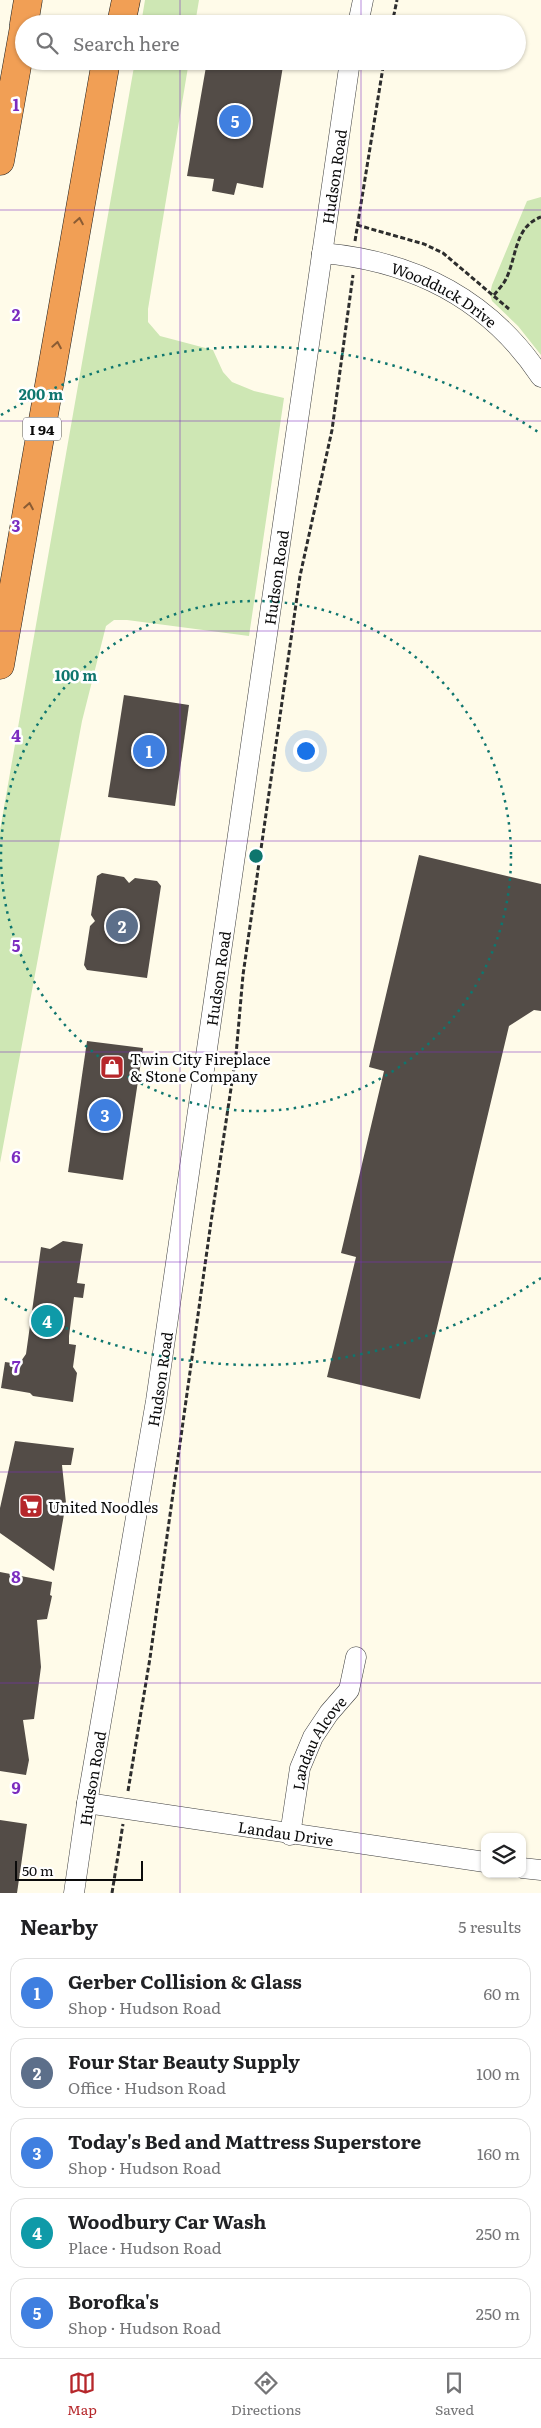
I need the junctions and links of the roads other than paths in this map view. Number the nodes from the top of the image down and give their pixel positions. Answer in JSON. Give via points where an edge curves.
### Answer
{"nodes":[{"id":1,"x":28,"y":0,"type":"edge"},
{"id":2,"x":116,"y":0,"type":"edge"},
{"id":3,"x":126,"y":0,"type":"edge"},
{"id":4,"x":363,"y":0,"type":"edge"},
{"id":5,"x":26,"y":15,"type":"edge"},
{"id":6,"x":114,"y":15,"type":"edge"},
{"id":7,"x":122,"y":15,"type":"edge"},
{"id":8,"x":360,"y":15,"type":"edge"},
{"id":9,"x":16,"y":70,"type":"edge"},
{"id":10,"x":104,"y":70,"type":"edge"},
{"id":11,"x":110,"y":70,"type":"edge"},
{"id":12,"x":349,"y":70,"type":"edge"},
{"id":13,"x":90,"y":157,"type":"junction"},
{"id":14,"x":0,"y":161,"type":"edge"},
{"id":15,"x":322,"y":253,"type":"junction"},
{"id":16,"x":541,"y":377,"type":"edge"},
{"id":17,"x":0,"y":666,"type":"edge"},
{"id":18,"x":356,"y":1657,"type":"dead end"},
{"id":19,"x":87,"y":1803,"type":"junction"},
{"id":20,"x":290,"y":1835,"type":"junction"},
{"id":21,"x":481,"y":1861,"type":"edge"},
{"id":22,"x":526,"y":1868,"type":"edge"},
{"id":23,"x":541,"y":1870,"type":"edge"},
{"id":24,"x":74,"y":1893,"type":"edge"}],
"edges":[{"from":1,"to":5,"type":"highway"},
{"from":2,"to":6,"type":"highway"},
{"from":3,"to":7,"type":"highway"},
{"from":4,"to":8,"type":"street"},
{"from":9,"to":14,"type":"highway"},
{"from":10,"to":13,"type":"highway","number":"I 94"},
{"from":11,"to":13,"type":"highway"},
{"from":12,"to":15,"type":"street","name":"Hudson Road"},
{"from":17,"to":13,"type":"highway","number":"I 94","one_way":true},
{"from":15,"to":16,"type":"street","name":"Woodduck Drive","via":[[354,256],[391,266],[427,278],[466,299],[498,324]]},
{"from":15,"to":19,"type":"street","name":"Hudson Road","via":[[156,1401]]},
{"from":18,"to":20,"type":"street","name":"Landau Alcove","via":[[348,1690],[313,1737],[300,1768]]},
{"from":19,"to":20,"type":"street","name":"Landau Drive"},
{"from":19,"to":24,"type":"street","name":"Hudson Road"},
{"from":20,"to":21,"type":"street","name":"Landau Drive"},
{"from":22,"to":23,"type":"street"}]}
